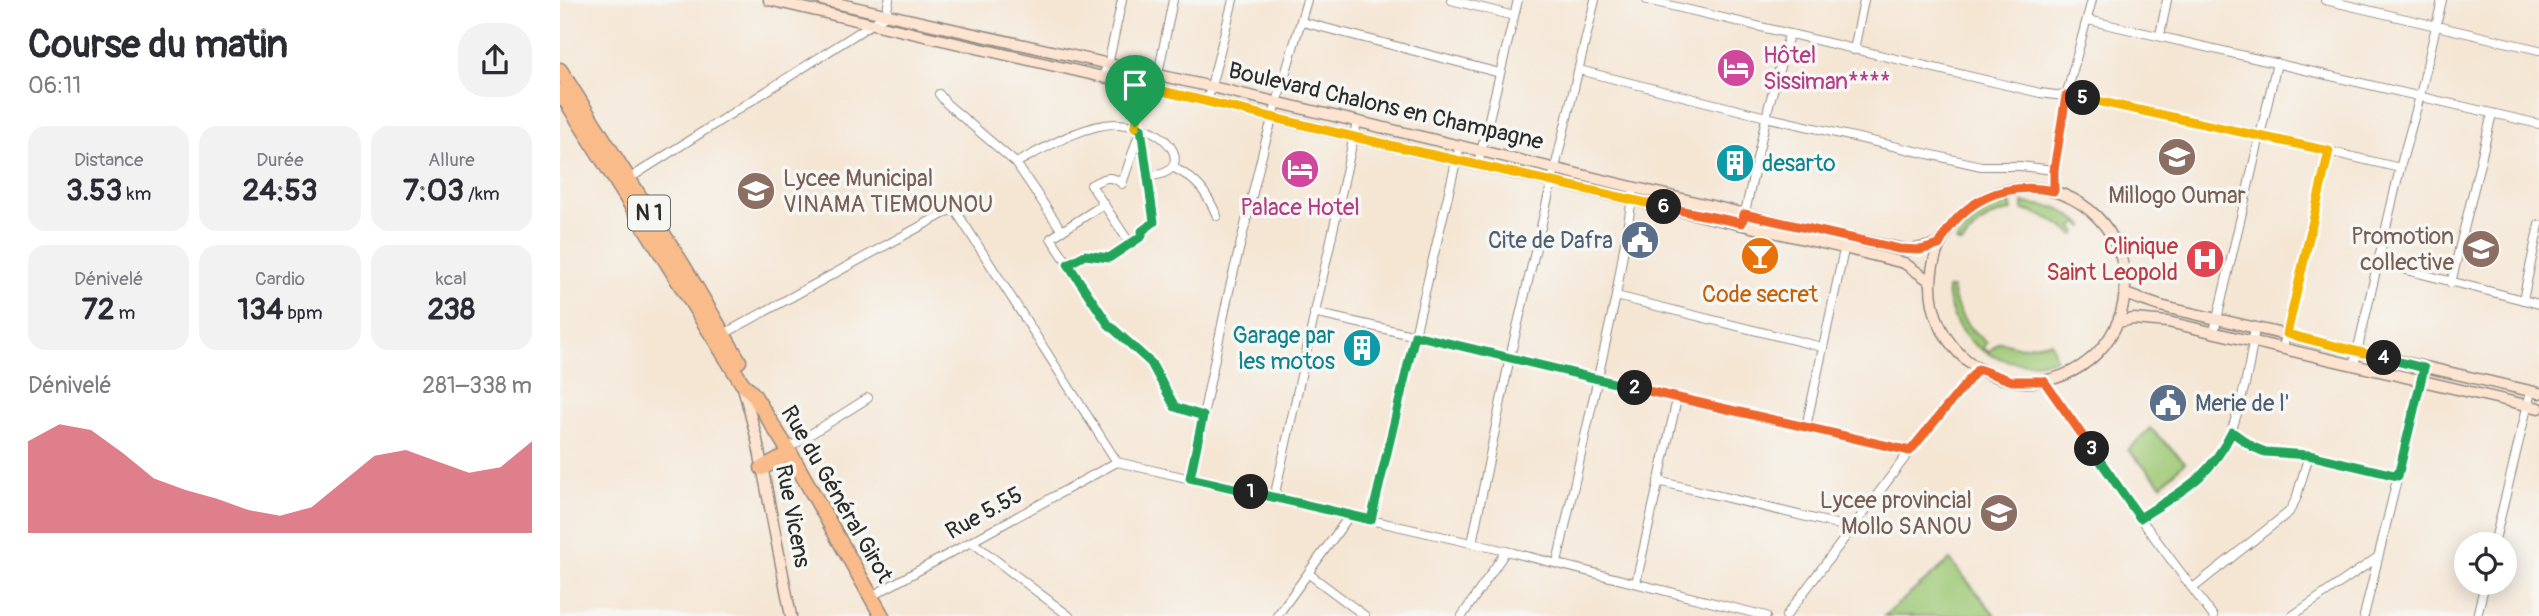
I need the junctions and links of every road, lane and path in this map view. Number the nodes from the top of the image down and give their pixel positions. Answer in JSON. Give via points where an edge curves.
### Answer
{"nodes":[{"id":1,"x":769,"y":0,"type":"edge"},
{"id":2,"x":822,"y":0,"type":"edge"},
{"id":3,"x":889,"y":0,"type":"edge"},
{"id":4,"x":1122,"y":0,"type":"edge"},
{"id":5,"x":1173,"y":0,"type":"edge"},
{"id":6,"x":1233,"y":0,"type":"edge"},
{"id":7,"x":1307,"y":0,"type":"edge"},
{"id":8,"x":1451,"y":0,"type":"edge"},
{"id":9,"x":1518,"y":0,"type":"edge"},
{"id":10,"x":1595,"y":0,"type":"edge"},
{"id":11,"x":1647,"y":0,"type":"edge"},
{"id":12,"x":1864,"y":0,"type":"edge"},
{"id":13,"x":2091,"y":0,"type":"edge"},
{"id":14,"x":2167,"y":0,"type":"edge"},
{"id":15,"x":2325,"y":0,"type":"edge"},
{"id":16,"x":2442,"y":0,"type":"edge"},
{"id":17,"x":886,"y":15,"type":"junction"},
{"id":18,"x":1514,"y":16,"type":"junction"},
{"id":19,"x":2088,"y":20,"type":"junction"},
{"id":20,"x":1302,"y":22,"type":"junction"},
{"id":21,"x":870,"y":24,"type":"junction"},
{"id":22,"x":2436,"y":26,"type":"junction"},
{"id":23,"x":1789,"y":34,"type":"junction"},
{"id":24,"x":2160,"y":35,"type":"junction"},
{"id":25,"x":1854,"y":50,"type":"junction"},
{"id":26,"x":2539,"y":50,"type":"edge"},
{"id":27,"x":2277,"y":63,"type":"junction"},
{"id":28,"x":1108,"y":65,"type":"junction"},
{"id":29,"x":560,"y":70,"type":"edge"},
{"id":30,"x":1579,"y":70,"type":"junction"},
{"id":31,"x":1500,"y":73,"type":"junction"},
{"id":32,"x":1102,"y":76,"type":"junction"},
{"id":33,"x":1158,"y":76,"type":"junction"},
{"id":34,"x":1212,"y":87,"type":"junction"},
{"id":35,"x":1150,"y":88,"type":"junction"},
{"id":36,"x":563,"y":92,"type":"edge"},
{"id":37,"x":940,"y":94,"type":"dead end"},
{"id":38,"x":2066,"y":96,"type":"junction"},
{"id":39,"x":2420,"y":96,"type":"junction"},
{"id":40,"x":1208,"y":102,"type":"junction"},
{"id":41,"x":1278,"y":103,"type":"junction"},
{"id":42,"x":2492,"y":114,"type":"junction"},
{"id":43,"x":1272,"y":117,"type":"junction"},
{"id":44,"x":1766,"y":117,"type":"junction"},
{"id":45,"x":1357,"y":122,"type":"junction"},
{"id":46,"x":2539,"y":124,"type":"edge"},
{"id":47,"x":1138,"y":128,"type":"junction"},
{"id":48,"x":2259,"y":135,"type":"junction"},
{"id":49,"x":1354,"y":137,"type":"junction"},
{"id":50,"x":1460,"y":145,"type":"junction"},
{"id":51,"x":1481,"y":150,"type":"junction"},
{"id":52,"x":2329,"y":151,"type":"junction"},
{"id":53,"x":1457,"y":160,"type":"junction"},
{"id":54,"x":1016,"y":163,"type":"junction"},
{"id":55,"x":1478,"y":164,"type":"junction"},
{"id":56,"x":1555,"y":167,"type":"junction"},
{"id":57,"x":1174,"y":168,"type":"junction"},
{"id":58,"x":2400,"y":168,"type":"junction"},
{"id":59,"x":2054,"y":170,"type":"junction"},
{"id":60,"x":1147,"y":176,"type":"junction"},
{"id":61,"x":1552,"y":181,"type":"junction"},
{"id":62,"x":623,"y":182,"type":"junction"},
{"id":63,"x":1634,"y":187,"type":"junction"},
{"id":64,"x":2054,"y":191,"type":"junction"},
{"id":65,"x":1632,"y":200,"type":"junction"},
{"id":66,"x":1104,"y":204,"type":"junction"},
{"id":67,"x":1217,"y":216,"type":"dead end"},
{"id":68,"x":1743,"y":219,"type":"junction"},
{"id":69,"x":2539,"y":225,"type":"edge"},
{"id":70,"x":1062,"y":231,"type":"junction"},
{"id":71,"x":1845,"y":243,"type":"junction"},
{"id":72,"x":1131,"y":245,"type":"junction"},
{"id":73,"x":1939,"y":245,"type":"junction"},
{"id":74,"x":2379,"y":263,"type":"junction"},
{"id":75,"x":1068,"y":264,"type":"junction"},
{"id":76,"x":1930,"y":281,"type":"junction"},
{"id":77,"x":2451,"y":283,"type":"junction"},
{"id":78,"x":2124,"y":294,"type":"junction"},
{"id":79,"x":1616,"y":296,"type":"junction"},
{"id":80,"x":2523,"y":300,"type":"junction"},
{"id":81,"x":2539,"y":304,"type":"edge"},
{"id":82,"x":1314,"y":313,"type":"junction"},
{"id":83,"x":2216,"y":318,"type":"junction"},
{"id":84,"x":2118,"y":322,"type":"junction"},
{"id":85,"x":2255,"y":327,"type":"junction"},
{"id":86,"x":2214,"y":332,"type":"junction"},
{"id":87,"x":2287,"y":334,"type":"junction"},
{"id":88,"x":1415,"y":335,"type":"junction"},
{"id":89,"x":719,"y":337,"type":"junction"},
{"id":90,"x":2253,"y":341,"type":"junction"},
{"id":91,"x":1822,"y":347,"type":"junction"},
{"id":92,"x":2283,"y":348,"type":"junction"},
{"id":93,"x":2358,"y":352,"type":"junction"},
{"id":94,"x":1510,"y":357,"type":"junction"},
{"id":95,"x":2354,"y":365,"type":"junction"},
{"id":96,"x":2424,"y":368,"type":"junction"},
{"id":97,"x":1978,"y":369,"type":"junction"},
{"id":98,"x":1597,"y":379,"type":"junction"},
{"id":99,"x":2044,"y":381,"type":"junction"},
{"id":100,"x":2421,"y":382,"type":"junction"},
{"id":101,"x":742,"y":383,"type":"junction"},
{"id":102,"x":2535,"y":392,"type":"edge"},
{"id":103,"x":753,"y":394,"type":"junction"},
{"id":104,"x":868,"y":398,"type":"dead end"},
{"id":105,"x":1677,"y":399,"type":"junction"},
{"id":106,"x":2533,"y":407,"type":"edge"},
{"id":107,"x":1203,"y":416,"type":"junction"},
{"id":108,"x":1806,"y":427,"type":"junction"},
{"id":109,"x":2232,"y":432,"type":"junction"},
{"id":110,"x":789,"y":451,"type":"junction"},
{"id":111,"x":1910,"y":451,"type":"junction"},
{"id":112,"x":2309,"y":455,"type":"junction"},
{"id":113,"x":1117,"y":462,"type":"junction"},
{"id":114,"x":762,"y":468,"type":"junction"},
{"id":115,"x":2398,"y":476,"type":"junction"},
{"id":116,"x":1190,"y":478,"type":"junction"},
{"id":117,"x":1658,"y":481,"type":"junction"},
{"id":118,"x":1274,"y":498,"type":"junction"},
{"id":119,"x":1350,"y":515,"type":"junction"},
{"id":120,"x":2140,"y":518,"type":"junction"},
{"id":121,"x":1371,"y":520,"type":"junction"},
{"id":122,"x":1852,"y":528,"type":"junction"},
{"id":123,"x":2497,"y":532,"type":"edge"},
{"id":124,"x":972,"y":542,"type":"junction"},
{"id":125,"x":1472,"y":543,"type":"junction"},
{"id":126,"x":1506,"y":551,"type":"junction"},
{"id":127,"x":2378,"y":557,"type":"junction"},
{"id":128,"x":1557,"y":563,"type":"junction"},
{"id":129,"x":1309,"y":573,"type":"junction"},
{"id":130,"x":1636,"y":583,"type":"junction"},
{"id":131,"x":2193,"y":588,"type":"junction"},
{"id":132,"x":2482,"y":595,"type":"edge"},
{"id":133,"x":870,"y":597,"type":"junction"},
{"id":134,"x":791,"y":616,"type":"edge"},
{"id":135,"x":882,"y":616,"type":"edge"},
{"id":136,"x":1069,"y":616,"type":"edge"},
{"id":137,"x":1277,"y":616,"type":"edge"},
{"id":138,"x":1365,"y":616,"type":"edge"},
{"id":139,"x":1462,"y":616,"type":"edge"},
{"id":140,"x":1766,"y":616,"type":"edge"},
{"id":141,"x":1786,"y":616,"type":"edge"},
{"id":142,"x":2213,"y":616,"type":"edge"},
{"id":143,"x":2292,"y":616,"type":"edge"},
{"id":144,"x":2364,"y":616,"type":"edge"},
{"id":145,"x":2477,"y":616,"type":"edge"}],
"edges":[{"from":1,"to":21,"type":"main road","name":"Boulevard Chalons en Champagne"},
{"from":2,"to":17,"type":"main road","name":"Boulevard Chalons en Champagne"},
{"from":3,"to":17,"type":"street"},
{"from":4,"to":28,"type":"street"},
{"from":5,"to":33,"type":"street"},
{"from":6,"to":34,"type":"street"},
{"from":7,"to":20,"type":"street"},
{"from":8,"to":18,"type":"street"},
{"from":9,"to":18,"type":"street"},
{"from":10,"to":30,"type":"street"},
{"from":11,"to":23,"type":"street"},
{"from":12,"to":25,"type":"street"},
{"from":13,"to":19,"type":"street"},
{"from":14,"to":24,"type":"street"},
{"from":15,"to":22,"type":"street"},
{"from":16,"to":22,"type":"street"},
{"from":17,"to":21,"type":"street"},
{"from":17,"to":28,"type":"main road","name":"Boulevard Chalons en Champagne"},
{"from":18,"to":31,"type":"street"},
{"from":19,"to":24,"type":"street"},
{"from":19,"to":38,"type":"street"},
{"from":20,"to":31,"type":"street"},
{"from":20,"to":41,"type":"street"},
{"from":21,"to":32,"type":"main road","name":"Boulevard Chalons en Champagne"},
{"from":21,"to":62,"type":"street"},
{"from":22,"to":26,"type":"street"},
{"from":22,"to":39,"type":"street"},
{"from":23,"to":25,"type":"street"},
{"from":23,"to":44,"type":"street"},
{"from":24,"to":27,"type":"street"},
{"from":25,"to":38,"type":"street"},
{"from":27,"to":39,"type":"street"},
{"from":27,"to":48,"type":"street"},
{"from":28,"to":32,"type":"street"},
{"from":28,"to":33,"type":"main road","name":"Boulevard Chalons en Champagne"},
{"from":29,"to":36,"type":"highway","number":"N 1"},
{"from":30,"to":44,"type":"street"},
{"from":30,"to":56,"type":"street"},
{"from":31,"to":51,"type":"street"},
{"from":32,"to":35,"type":"main road","name":"Boulevard Chalons en Champagne"},
{"from":33,"to":34,"type":"main road","name":"Boulevard Chalons en Champagne"},
{"from":33,"to":35,"type":"street"},
{"from":34,"to":40,"type":"street"},
{"from":34,"to":41,"type":"main road","name":"Boulevard Chalons en Champagne"},
{"from":35,"to":40,"type":"main road","name":"Boulevard Chalons en Champagne"},
{"from":35,"to":47,"type":"street"},
{"from":36,"to":62,"type":"highway","number":"N 1"},
{"from":37,"to":54,"type":"street"},
{"from":38,"to":48,"type":"street"},
{"from":38,"to":59,"type":"street"},
{"from":39,"to":42,"type":"street"},
{"from":39,"to":58,"type":"street"},
{"from":40,"to":43,"type":"main road","name":"Boulevard Chalons en Champagne"},
{"from":41,"to":43,"type":"street"},
{"from":41,"to":45,"type":"main road","name":"Boulevard Chalons en Champagne"},
{"from":42,"to":46,"type":"street"},
{"from":42,"to":77,"type":"street"},
{"from":43,"to":49,"type":"main road","name":"Boulevard Chalons en Champagne"},
{"from":43,"to":107,"type":"street"},
{"from":44,"to":59,"type":"street","via":[[1981,166]]},
{"from":44,"to":68,"type":"street"},
{"from":45,"to":49,"type":"street"},
{"from":45,"to":50,"type":"main road","name":"Boulevard Chalons en Champagne"},
{"from":47,"to":54,"type":"street","via":[[1116,124],[1075,133]]},
{"from":47,"to":57,"type":"street","via":[[1165,141],[1173,150]]},
{"from":47,"to":60,"type":"street"},
{"from":47,"to":66,"type":"street","via":[[1122,184],[1104,177],[1091,185]]},
{"from":48,"to":52,"type":"street"},
{"from":48,"to":83,"type":"street"},
{"from":49,"to":53,"type":"main road","name":"Boulevard Chalons en Champagne"},
{"from":49,"to":82,"type":"street"},
{"from":50,"to":51,"type":"main road","name":"Boulevard Chalons en Champagne"},
{"from":50,"to":53,"type":"street"},
{"from":51,"to":55,"type":"street"},
{"from":51,"to":56,"type":"main road","name":"Boulevard Chalons en Champagne"},
{"from":52,"to":58,"type":"street"},
{"from":52,"to":87,"type":"street"},
{"from":53,"to":55,"type":"main road","name":"Boulevard Chalons en Champagne"},
{"from":53,"to":88,"type":"street"},
{"from":54,"to":70,"type":"street"},
{"from":55,"to":61,"type":"main road","name":"Boulevard Chalons en Champagne"},
{"from":56,"to":61,"type":"street"},
{"from":56,"to":63,"type":"main road","name":"Boulevard Chalons en Champagne"},
{"from":57,"to":60,"type":"street"},
{"from":57,"to":67,"type":"street","via":[[1196,181]]},
{"from":58,"to":74,"type":"street"},
{"from":59,"to":64,"type":"street"},
{"from":60,"to":72,"type":"street","via":[[1154,222]]},
{"from":61,"to":65,"type":"main road","name":"Boulevard Chalons en Champagne"},
{"from":61,"to":94,"type":"street"},
{"from":62,"to":89,"type":"highway","number":"N 1"},
{"from":63,"to":65,"type":"street"},
{"from":63,"to":68,"type":"main road","name":"Boulevard Chalons en Champagne"},
{"from":64,"to":73,"type":"main road","via":[[2020,188],[1989,195],[1962,213]]},
{"from":64,"to":78,"type":"main road","via":[[2080,203],[2108,230],[2121,257]]},
{"from":65,"to":68,"type":"main road","name":"Boulevard Chalons en Champagne"},
{"from":65,"to":79,"type":"street"},
{"from":66,"to":70,"type":"street"},
{"from":66,"to":72,"type":"street"},
{"from":68,"to":71,"type":"main road","name":"Boulevard Chalons en Champagne"},
{"from":69,"to":80,"type":"street"},
{"from":70,"to":75,"type":"street","via":[[1051,238]]},
{"from":71,"to":73,"type":"main road","name":"Boulevard Chalons en Champagne","via":[[1909,250]]},
{"from":71,"to":76,"type":"main road","name":"Boulevard Chalons en Champagne","via":[[1904,263]]},
{"from":71,"to":91,"type":"street"},
{"from":72,"to":75,"type":"street","via":[[1109,258],[1085,255]]},
{"from":73,"to":76,"type":"main road"},
{"from":74,"to":77,"type":"street"},
{"from":74,"to":93,"type":"street"},
{"from":75,"to":107,"type":"street","via":[[1108,324],[1151,363],[1175,407]]},
{"from":76,"to":97,"type":"main road","via":[[1933,308],[1943,333]]},
{"from":77,"to":80,"type":"street"},
{"from":78,"to":83,"type":"main road"},
{"from":78,"to":84,"type":"main road"},
{"from":79,"to":91,"type":"street"},
{"from":79,"to":98,"type":"street"},
{"from":80,"to":81,"type":"street"},
{"from":82,"to":88,"type":"street"},
{"from":82,"to":118,"type":"street"},
{"from":83,"to":85,"type":"main road"},
{"from":83,"to":86,"type":"street"},
{"from":84,"to":86,"type":"main road","via":[[2144,319]]},
{"from":84,"to":99,"type":"main road","via":[[2087,363]]},
{"from":85,"to":87,"type":"main road"},
{"from":85,"to":90,"type":"street"},
{"from":86,"to":90,"type":"main road"},
{"from":87,"to":92,"type":"street"},
{"from":87,"to":93,"type":"main road"},
{"from":88,"to":94,"type":"street"},
{"from":88,"to":121,"type":"street"},
{"from":89,"to":101,"type":"highway","number":"N 1"},
{"from":89,"to":103,"type":"highway","number":"N 1","via":[[749,378]]},
{"from":89,"to":113,"type":"street","via":[[954,208]]},
{"from":90,"to":92,"type":"main road"},
{"from":90,"to":109,"type":"street"},
{"from":91,"to":108,"type":"street"},
{"from":92,"to":95,"type":"main road"},
{"from":93,"to":95,"type":"street"},
{"from":93,"to":96,"type":"main road"},
{"from":94,"to":98,"type":"street"},
{"from":94,"to":125,"type":"street"},
{"from":95,"to":100,"type":"main road"},
{"from":96,"to":100,"type":"street"},
{"from":96,"to":102,"type":"main road"},
{"from":97,"to":99,"type":"main road","via":[[2012,381]]},
{"from":97,"to":111,"type":"street"},
{"from":98,"to":105,"type":"street"},
{"from":98,"to":128,"type":"street"},
{"from":99,"to":120,"type":"street"},
{"from":100,"to":106,"type":"main road"},
{"from":100,"to":115,"type":"street"},
{"from":101,"to":103,"type":"highway","number":"N 1"},
{"from":101,"to":114,"type":"main road","name":"Rue Vicens"},
{"from":102,"to":106,"type":"street"},
{"from":103,"to":110,"type":"highway","name":"Rue du Général Girot","number":"N 1"},
{"from":104,"to":110,"type":"street"},
{"from":105,"to":108,"type":"street"},
{"from":105,"to":117,"type":"street"},
{"from":106,"to":123,"type":"street"},
{"from":107,"to":116,"type":"street"},
{"from":108,"to":111,"type":"street"},
{"from":109,"to":112,"type":"street","via":[[2259,450]]},
{"from":109,"to":120,"type":"street","via":[[2205,473]]},
{"from":110,"to":114,"type":"highway"},
{"from":110,"to":133,"type":"highway","name":"Rue du Général Girot","number":"N 1"},
{"from":111,"to":122,"type":"street"},
{"from":112,"to":115,"type":"street"},
{"from":112,"to":131,"type":"street","via":[[2289,512]]},
{"from":113,"to":116,"type":"street"},
{"from":113,"to":124,"type":"street","name":"Rue 5.55"},
{"from":114,"to":134,"type":"main road","name":"Rue Vicens"},
{"from":115,"to":127,"type":"street"},
{"from":116,"to":118,"type":"street"},
{"from":117,"to":122,"type":"street"},
{"from":117,"to":130,"type":"street"},
{"from":118,"to":119,"type":"street"},
{"from":119,"to":121,"type":"street"},
{"from":119,"to":129,"type":"street"},
{"from":120,"to":131,"type":"street"},
{"from":121,"to":125,"type":"street"},
{"from":122,"to":141,"type":"street"},
{"from":124,"to":133,"type":"street","name":"Rue 5.55"},
{"from":124,"to":136,"type":"street"},
{"from":125,"to":126,"type":"street"},
{"from":126,"to":128,"type":"street"},
{"from":126,"to":139,"type":"street"},
{"from":127,"to":143,"type":"street"},
{"from":127,"to":144,"type":"street"},
{"from":128,"to":130,"type":"street"},
{"from":129,"to":137,"type":"street"},
{"from":129,"to":138,"type":"street"},
{"from":130,"to":140,"type":"street"},
{"from":131,"to":142,"type":"street"},
{"from":132,"to":145,"type":"street"},
{"from":133,"to":135,"type":"highway","name":"Rue du Général Girot","number":"N 1"}]}
